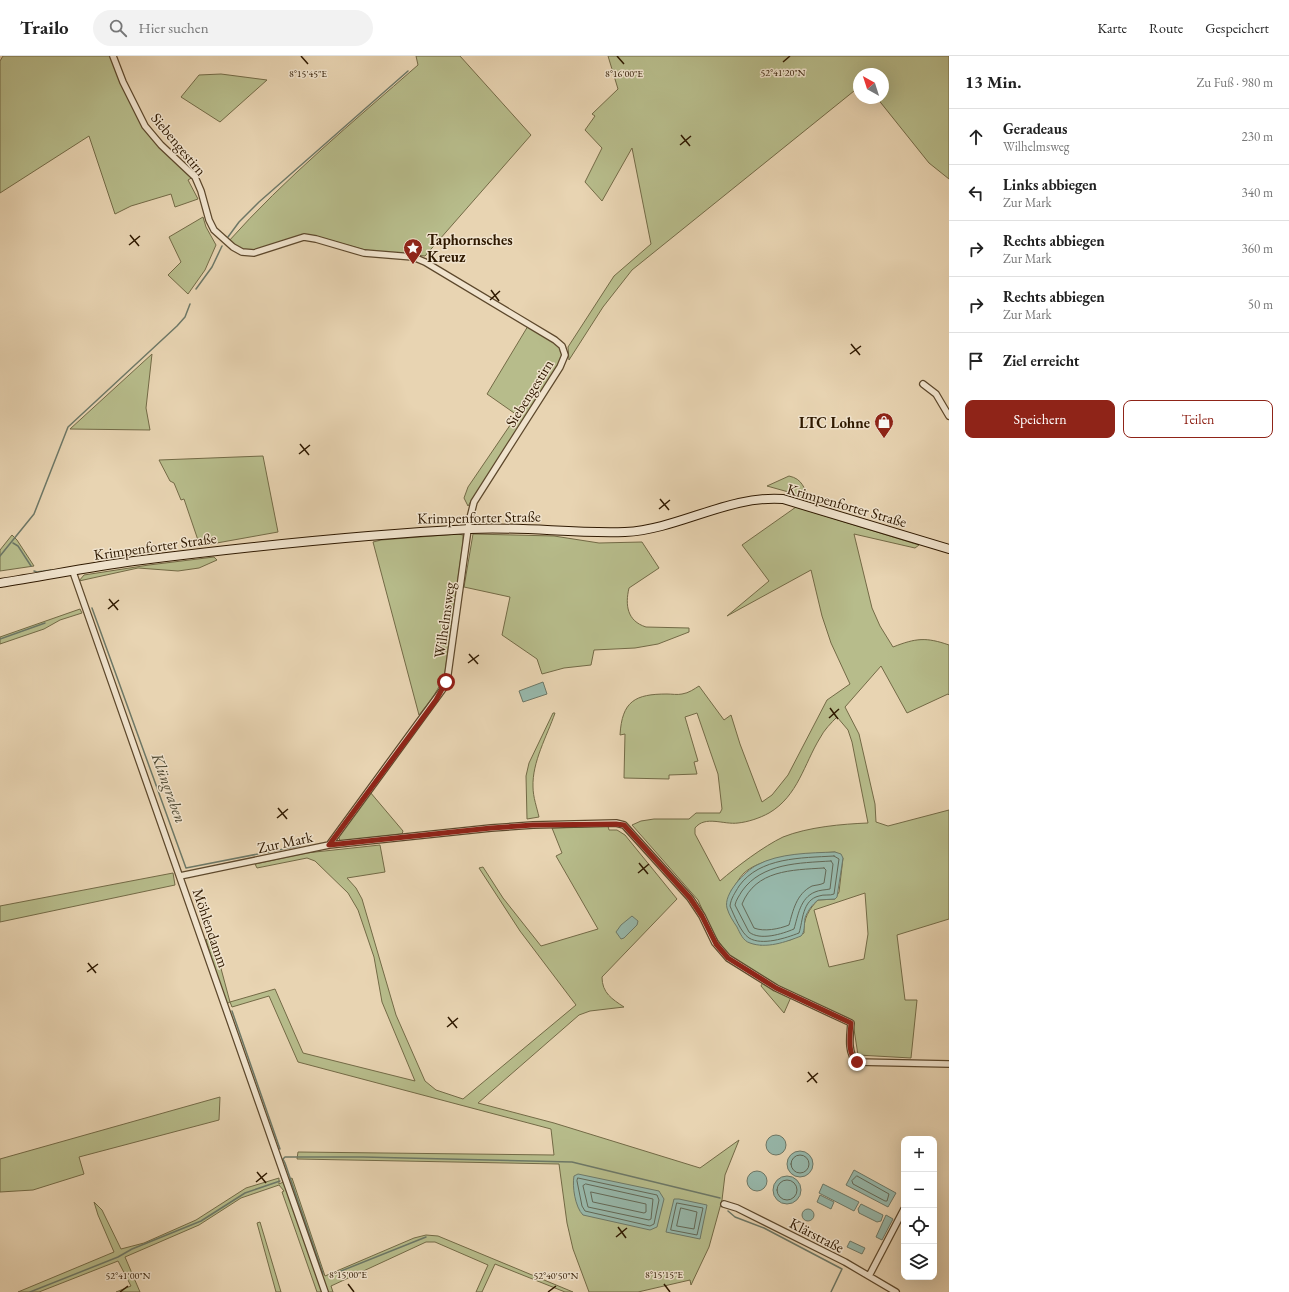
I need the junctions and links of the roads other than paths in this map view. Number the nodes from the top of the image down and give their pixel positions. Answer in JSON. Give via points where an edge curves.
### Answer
{"nodes":[{"id":1,"x":113,"y":56,"type":"edge"},
{"id":2,"x":923,"y":384,"type":"dead end"},
{"id":3,"x":949,"y":416,"type":"edge"},
{"id":4,"x":469,"y":529,"type":"junction"},
{"id":5,"x":949,"y":549,"type":"edge"},
{"id":6,"x":73,"y":572,"type":"junction"},
{"id":7,"x":0,"y":583,"type":"edge"},
{"id":8,"x":329,"y":845,"type":"junction"},
{"id":9,"x":180,"y":876,"type":"junction"},
{"id":10,"x":949,"y":1064,"type":"edge"},
{"id":11,"x":724,"y":1204,"type":"dead end"},
{"id":12,"x":901,"y":1215,"type":"edge"},
{"id":13,"x":869,"y":1276,"type":"junction"},
{"id":14,"x":325,"y":1292,"type":"edge"},
{"id":15,"x":896,"y":1292,"type":"edge"}],
"edges":[{"from":1,"to":4,"type":"street","name":"Siebengestirn","via":[[145,126],[195,177],[214,230],[233,247],[242,252],[254,253],[304,237],[364,253],[414,257],[529,323],[562,346],[566,355],[563,362],[474,502]]},
{"from":2,"to":3,"type":"street","via":[[936,394]]},
{"from":4,"to":5,"type":"street","name":"Krimpenforter Straße","via":[[636,531],[667,525],[732,504],[766,498],[783,499]]},
{"from":4,"to":6,"type":"street","name":"Krimpenforter Straße","via":[[288,542]]},
{"from":4,"to":8,"type":"street","name":"Wilhelmsweg","via":[[448,674],[443,689]]},
{"from":6,"to":7,"type":"street","name":"Krimpenforter Straße"},
{"from":6,"to":9,"type":"street","name":"Möhlendamm"},
{"from":8,"to":9,"type":"street","name":"Zur Mark"},
{"from":8,"to":10,"type":"street","name":"Zur Mark","via":[[533,825],[624,825],[690,898],[716,944],[728,958],[776,988],[851,1023],[850,1042],[853,1059],[857,1062]]},
{"from":9,"to":14,"type":"street","name":"Möhlendamm"},
{"from":11,"to":13,"type":"street","name":"Klärstraße","via":[[737,1208]]},
{"from":12,"to":13,"type":"street"},
{"from":13,"to":15,"type":"street","name":"Klärstraße"}]}
